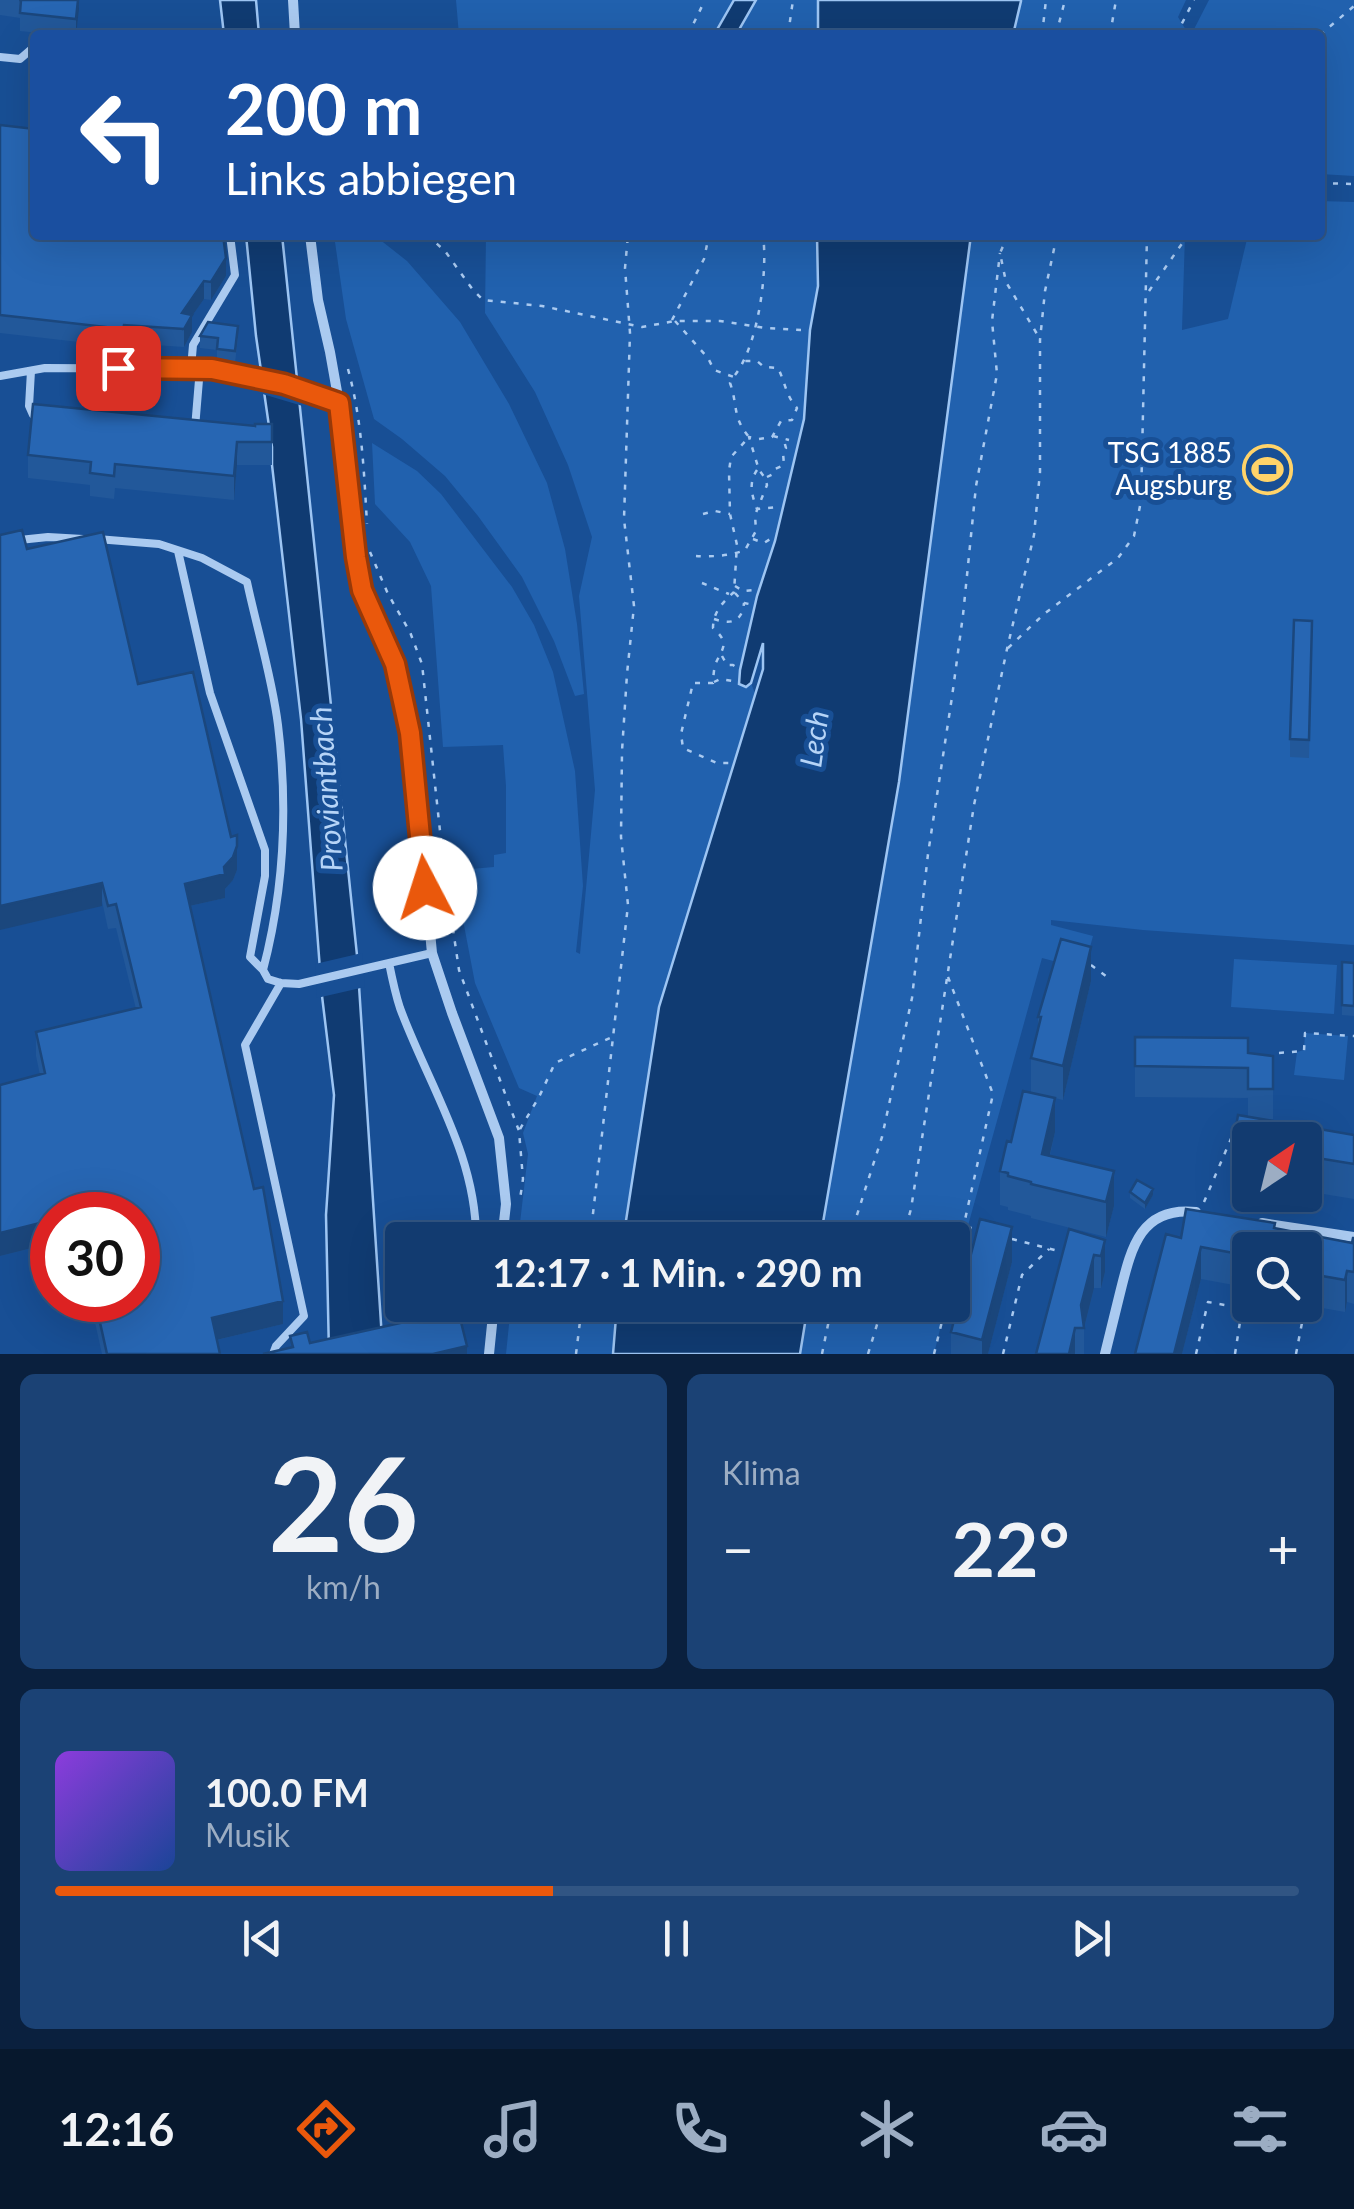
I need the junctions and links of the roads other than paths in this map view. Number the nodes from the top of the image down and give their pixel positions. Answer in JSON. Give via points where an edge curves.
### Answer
{"nodes":[{"id":1,"x":293,"y":0,"type":"edge"},
{"id":2,"x":295,"y":30,"type":"edge"},
{"id":3,"x":30,"y":50,"type":"edge"},
{"id":4,"x":0,"y":57,"type":"edge"},
{"id":5,"x":231,"y":240,"type":"edge"},
{"id":6,"x":311,"y":240,"type":"edge"},
{"id":7,"x":195,"y":368,"type":"junction"},
{"id":8,"x":32,"y":371,"type":"junction"},
{"id":9,"x":0,"y":376,"type":"edge"},
{"id":10,"x":339,"y":403,"type":"junction"},
{"id":11,"x":51,"y":417,"type":"edge"},
{"id":12,"x":194,"y":434,"type":"edge"},
{"id":13,"x":0,"y":542,"type":"edge"},
{"id":14,"x":178,"y":551,"type":"junction"},
{"id":15,"x":432,"y":952,"type":"junction"},
{"id":16,"x":389,"y":963,"type":"junction"},
{"id":17,"x":263,"y":970,"type":"junction"},
{"id":18,"x":281,"y":984,"type":"junction"},
{"id":19,"x":1205,"y":1213,"type":"edge"},
{"id":20,"x":1247,"y":1220,"type":"edge"},
{"id":21,"x":476,"y":1222,"type":"edge"},
{"id":22,"x":504,"y":1222,"type":"edge"},
{"id":23,"x":1354,"y":1237,"type":"edge"},
{"id":24,"x":492,"y":1322,"type":"edge"},
{"id":25,"x":274,"y":1354,"type":"edge"},
{"id":26,"x":489,"y":1354,"type":"edge"},
{"id":27,"x":1105,"y":1354,"type":"edge"}],
"edges":[{"from":1,"to":2,"type":"street"},
{"from":3,"to":4,"type":"lane","via":[[20,59]]},
{"from":5,"to":7,"type":"lane","via":[[235,275],[193,345]]},
{"from":6,"to":10,"type":"street"},
{"from":7,"to":8,"type":"lane"},
{"from":7,"to":10,"type":"lane","via":[[242,374]]},
{"from":7,"to":12,"type":"lane"},
{"from":8,"to":9,"type":"lane"},
{"from":8,"to":11,"type":"lane","via":[[29,406],[33,415]]},
{"from":10,"to":15,"type":"street","via":[[362,590],[395,664],[410,733]]},
{"from":13,"to":14,"type":"lane","via":[[119,540]]},
{"from":14,"to":17,"type":"lane","via":[[210,693],[266,850],[250,957]]},
{"from":14,"to":17,"type":"lane","via":[[247,582],[277,722],[284,848]]},
{"from":15,"to":16,"type":"lane"},
{"from":15,"to":22,"type":"street","via":[[499,1138]]},
{"from":16,"to":18,"type":"lane"},
{"from":16,"to":21,"type":"lane","via":[[398,1004],[463,1156]]},
{"from":17,"to":18,"type":"lane"},
{"from":18,"to":25,"type":"lane","via":[[245,1046],[304,1316]]},
{"from":19,"to":27,"type":"street","via":[[1163,1214],[1136,1240]]},
{"from":20,"to":23,"type":"street"},
{"from":24,"to":26,"type":"street"}]}
